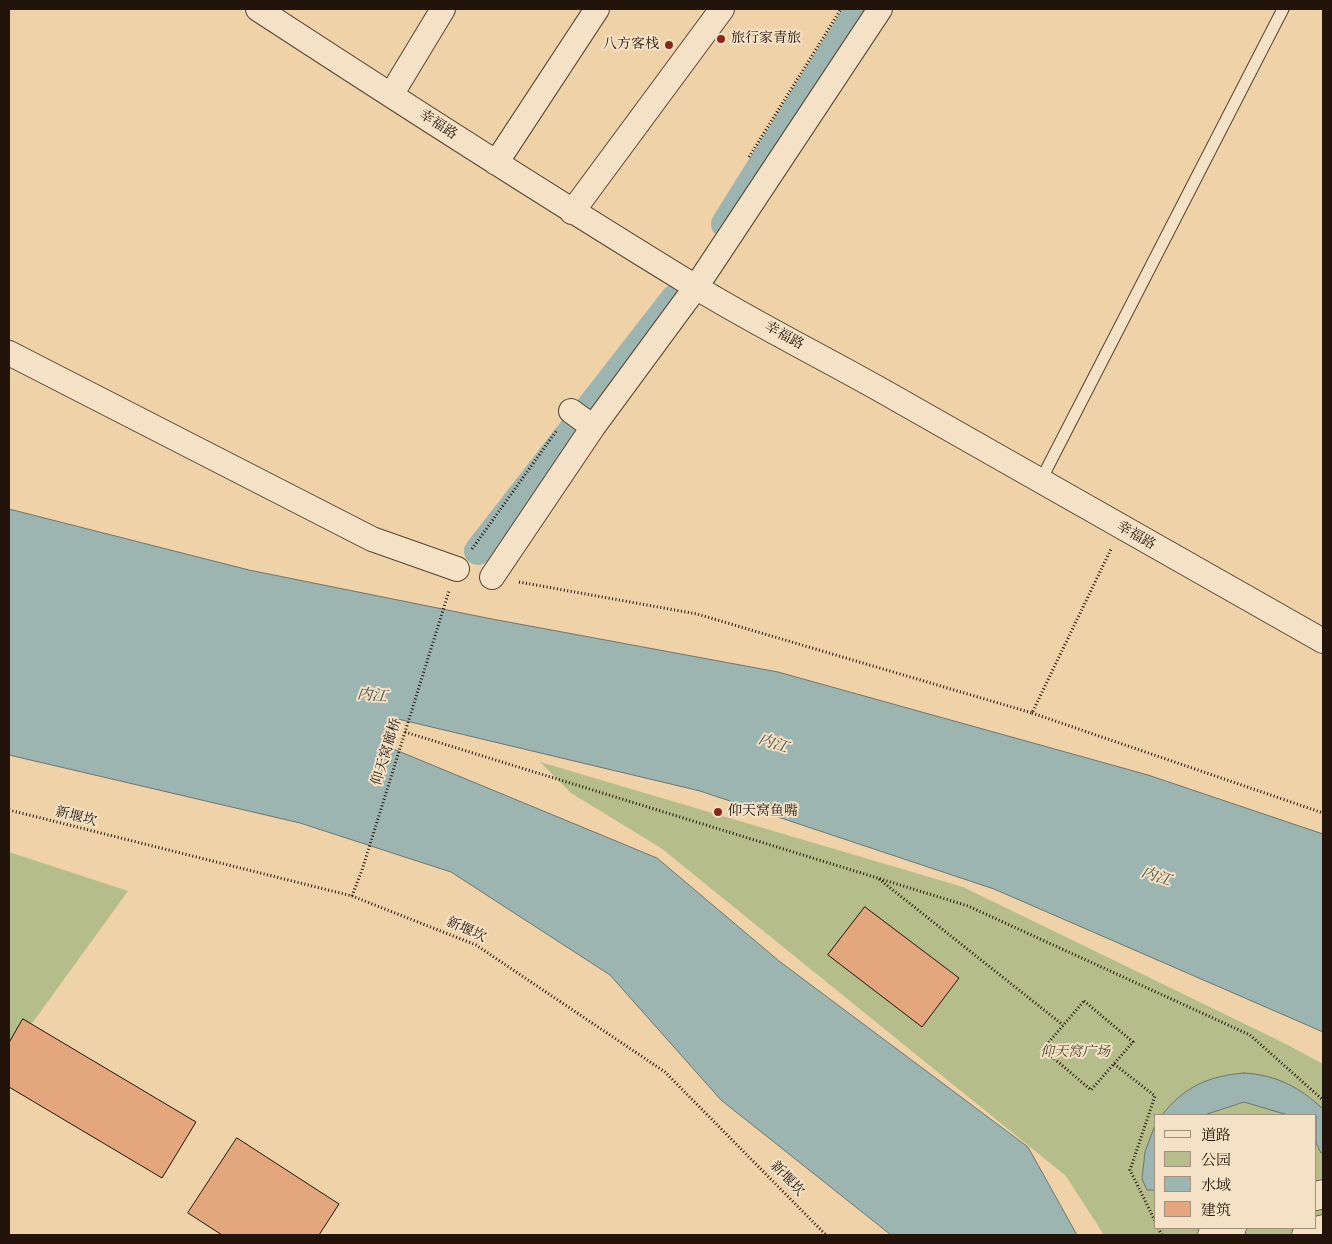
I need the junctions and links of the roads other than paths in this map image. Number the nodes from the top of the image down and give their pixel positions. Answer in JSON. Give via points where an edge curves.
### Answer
{"nodes":[{"id":1,"x":258,"y":9,"type":"edge"},
{"id":2,"x":443,"y":9,"type":"edge"},
{"id":3,"x":597,"y":9,"type":"edge"},
{"id":4,"x":722,"y":9,"type":"edge"},
{"id":5,"x":880,"y":9,"type":"edge"},
{"id":6,"x":1283,"y":9,"type":"edge"},
{"id":7,"x":391,"y":95,"type":"junction"},
{"id":8,"x":496,"y":162,"type":"junction"},
{"id":9,"x":572,"y":212,"type":"junction"},
{"id":10,"x":696,"y":287,"type":"junction"},
{"id":11,"x":9,"y":353,"type":"edge"},
{"id":12,"x":571,"y":412,"type":"dead end"},
{"id":13,"x":593,"y":427,"type":"junction"},
{"id":14,"x":1041,"y":480,"type":"junction"},
{"id":15,"x":454,"y":576,"type":"road end"},
{"id":16,"x":492,"y":577,"type":"road end"},
{"id":17,"x":1323,"y":641,"type":"edge"},
{"id":18,"x":1229,"y":1229,"type":"edge"},
{"id":19,"x":1323,"y":1229,"type":"edge"},
{"id":20,"x":1212,"y":1235,"type":"edge"},
{"id":21,"x":1306,"y":1235,"type":"edge"}],
"edges":[{"from":1,"to":7,"type":"street","name":"幸福路"},
{"from":2,"to":7,"type":"street"},
{"from":3,"to":8,"type":"street"},
{"from":4,"to":9,"type":"street"},
{"from":5,"to":10,"type":"street"},
{"from":6,"to":14,"type":"lane"},
{"from":7,"to":8,"type":"street","name":"幸福路"},
{"from":8,"to":9,"type":"street","name":"幸福路"},
{"from":9,"to":10,"type":"street","name":"幸福路"},
{"from":10,"to":13,"type":"street"},
{"from":10,"to":14,"type":"street","name":"幸福路"},
{"from":11,"to":15,"type":"street","via":[[372,539]]},
{"from":12,"to":13,"type":"street"},
{"from":13,"to":16,"type":"street"},
{"from":14,"to":17,"type":"street","name":"幸福路"},
{"from":18,"to":20,"type":"main road"},
{"from":19,"to":21,"type":"main road"}]}
